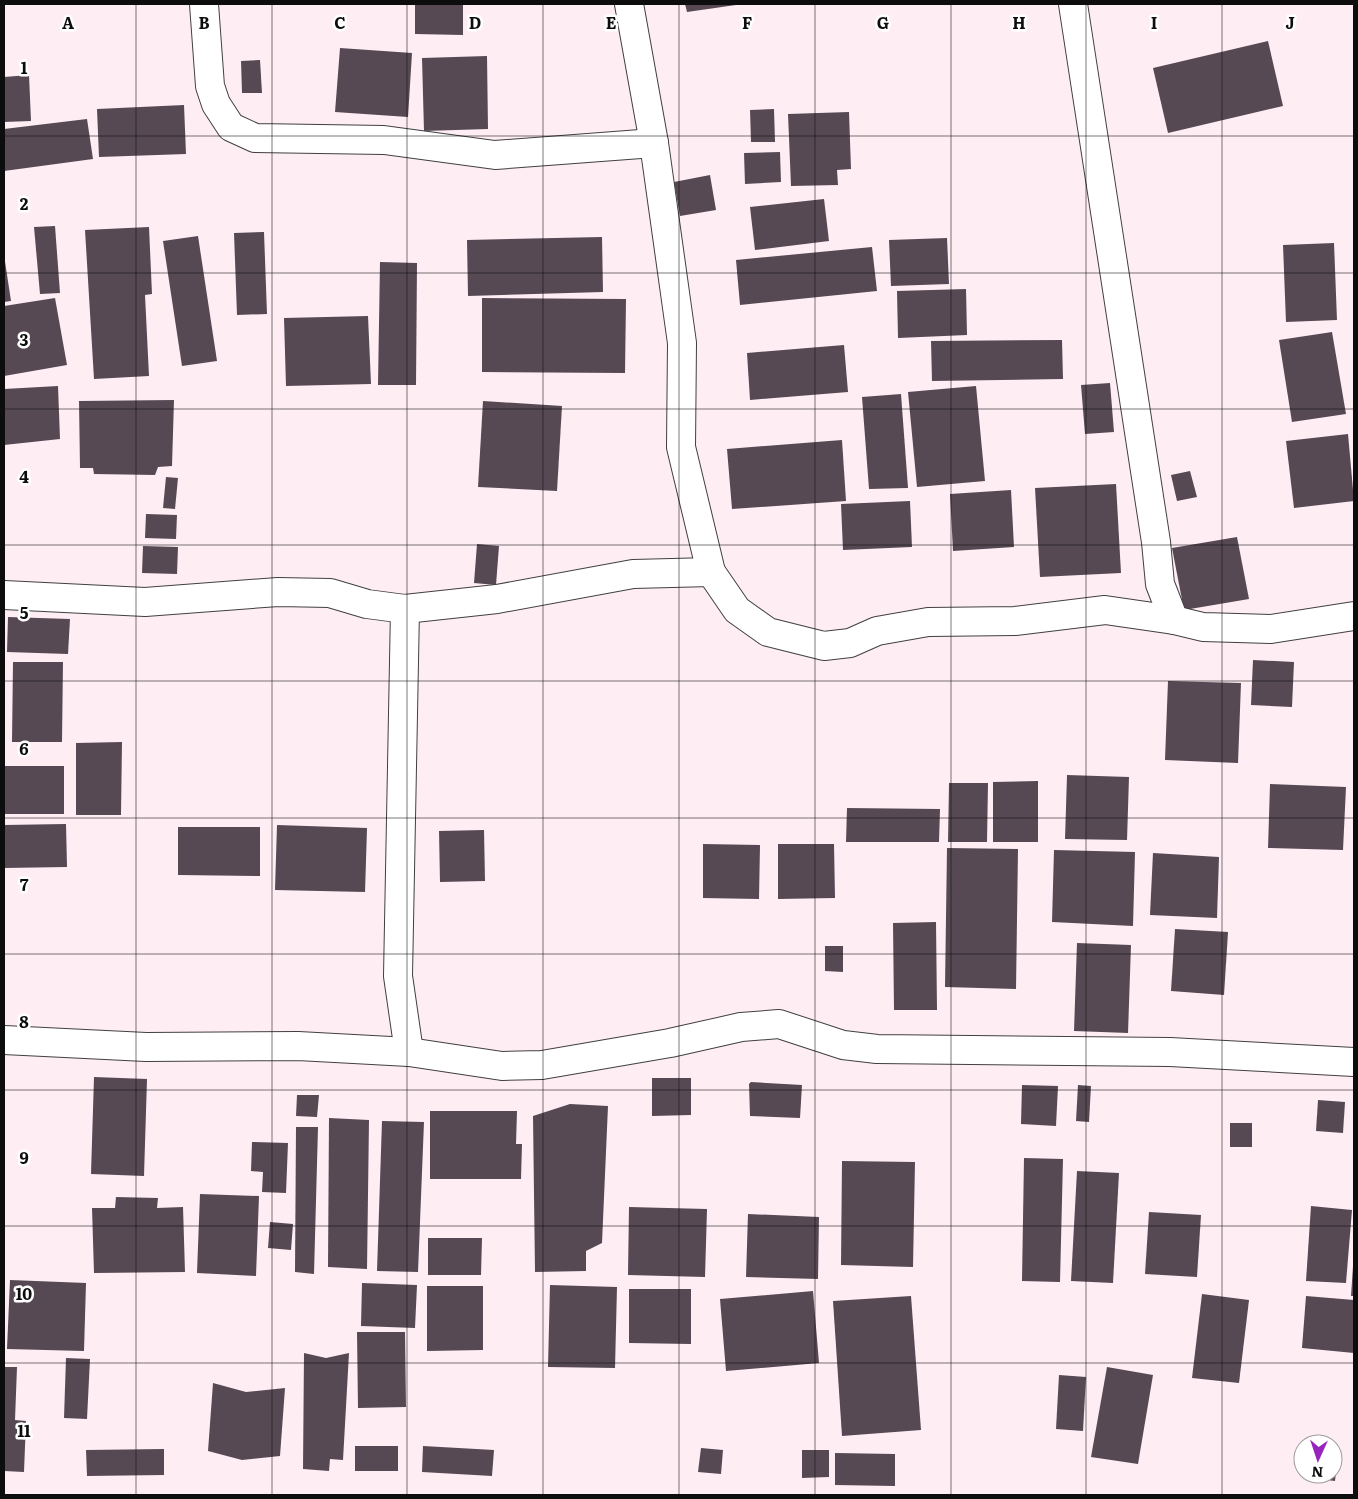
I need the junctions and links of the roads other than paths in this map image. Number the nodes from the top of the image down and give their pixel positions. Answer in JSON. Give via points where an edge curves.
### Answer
{"nodes":[{"id":1,"x":204,"y":4,"type":"edge"},
{"id":2,"x":629,"y":4,"type":"edge"},
{"id":3,"x":1073,"y":4,"type":"edge"},
{"id":4,"x":654,"y":142,"type":"junction"},
{"id":5,"x":711,"y":572,"type":"junction"},
{"id":6,"x":4,"y":595,"type":"edge"},
{"id":7,"x":405,"y":609,"type":"junction"},
{"id":8,"x":1354,"y":616,"type":"edge"},
{"id":9,"x":1174,"y":620,"type":"junction"},
{"id":10,"x":4,"y":1040,"type":"edge"},
{"id":11,"x":409,"y":1052,"type":"junction"},
{"id":12,"x":1354,"y":1062,"type":"edge"}],
"edges":[{"from":1,"to":4,"type":"street","via":[[210,86],[216,104],[231,127],[255,138],[384,140],[495,155]]},
{"from":2,"to":4,"type":"street"},
{"from":3,"to":9,"type":"street","via":[[1149,493],[1160,584]]},
{"from":4,"to":5,"type":"street","via":[[682,343],[681,447]]},
{"from":5,"to":7,"type":"street","via":[[633,574],[498,599]]},
{"from":5,"to":9,"type":"street","via":[[737,610],[768,632],[824,646],[850,643],[877,631],[928,622],[1014,621],[1105,610]]},
{"from":6,"to":7,"type":"street","via":[[145,602],[278,592],[330,593],[367,604]]},
{"from":7,"to":11,"type":"street","via":[[398,976]]},
{"from":8,"to":9,"type":"street","via":[[1270,629],[1203,627]]},
{"from":10,"to":11,"type":"street","via":[[146,1047],[298,1046]]},
{"from":11,"to":12,"type":"street","via":[[502,1066],[542,1066],[741,1027],[779,1024],[843,1045],[876,1049],[1170,1052]]}]}
